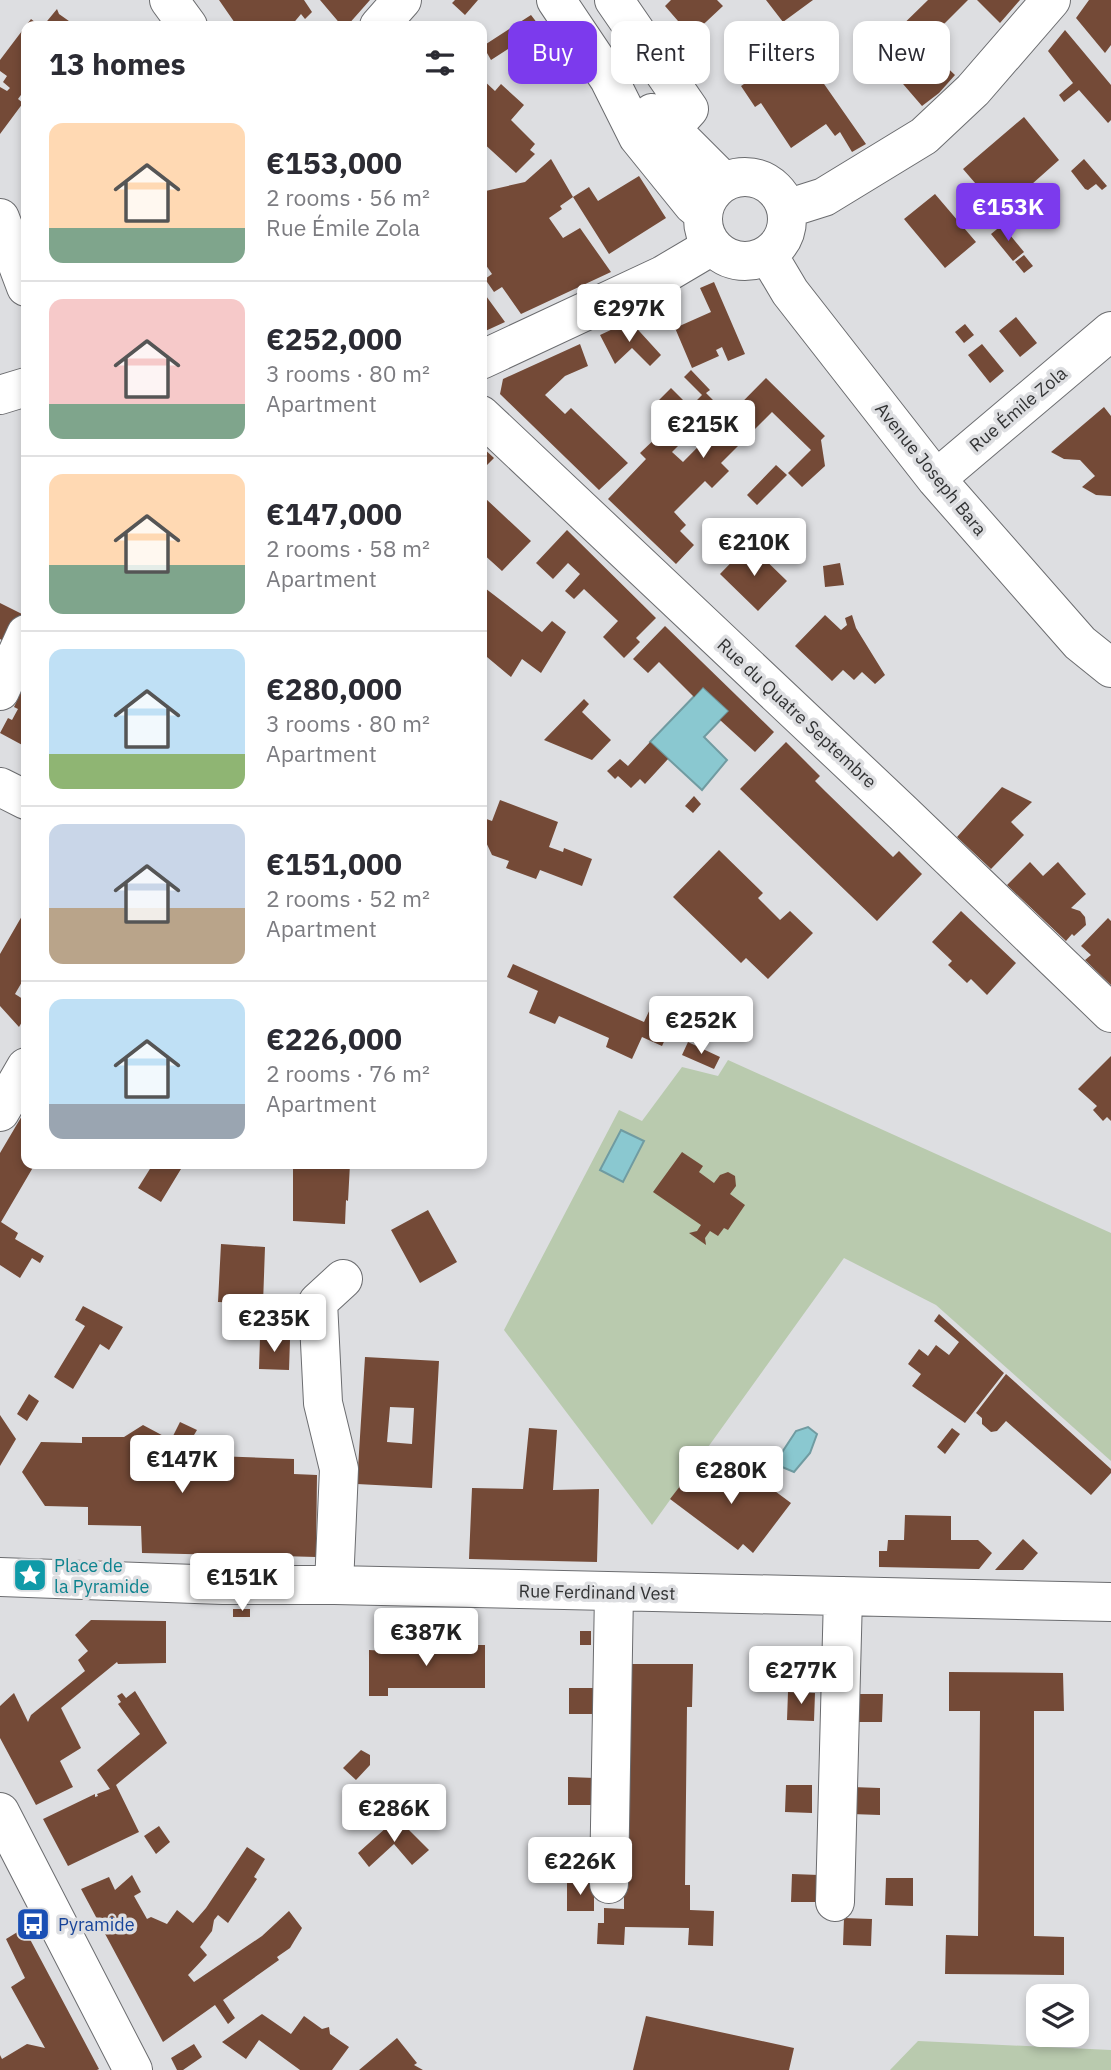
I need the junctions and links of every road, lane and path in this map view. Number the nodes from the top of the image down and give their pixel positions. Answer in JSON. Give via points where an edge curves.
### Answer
{"nodes":[{"id":1,"x":169,"y":0,"type":"edge"},
{"id":2,"x":402,"y":0,"type":"edge"},
{"id":3,"x":556,"y":0,"type":"edge"},
{"id":4,"x":614,"y":0,"type":"edge"},
{"id":5,"x":1051,"y":0,"type":"edge"},
{"id":6,"x":184,"y":21,"type":"edge"},
{"id":7,"x":383,"y":21,"type":"edge"},
{"id":8,"x":610,"y":79,"type":"junction"},
{"id":9,"x":680,"y":119,"type":"junction"},
{"id":10,"x":724,"y":182,"type":"junction"},
{"id":11,"x":786,"y":209,"type":"junction"},
{"id":12,"x":0,"y":218,"type":"edge"},
{"id":13,"x":707,"y":229,"type":"junction"},
{"id":14,"x":768,"y":255,"type":"junction"},
{"id":15,"x":21,"y":273,"type":"edge"},
{"id":16,"x":1107,"y":341,"type":"edge"},
{"id":17,"x":487,"y":357,"type":"edge"},
{"id":18,"x":21,"y":389,"type":"edge"},
{"id":19,"x":0,"y":395,"type":"edge"},
{"id":20,"x":487,"y":421,"type":"edge"},
{"id":21,"x":936,"y":479,"type":"junction"},
{"id":22,"x":21,"y":645,"type":"edge"},
{"id":23,"x":1111,"y":668,"type":"edge"},
{"id":24,"x":0,"y":691,"type":"edge"},
{"id":25,"x":0,"y":787,"type":"edge"},
{"id":26,"x":21,"y":798,"type":"edge"},
{"id":27,"x":1111,"y":1013,"type":"edge"},
{"id":28,"x":21,"y":1076,"type":"edge"},
{"id":29,"x":0,"y":1112,"type":"edge"},
{"id":30,"x":343,"y":1279,"type":"dead end"},
{"id":31,"x":0,"y":1577,"type":"edge"},
{"id":32,"x":334,"y":1585,"type":"junction"},
{"id":33,"x":614,"y":1592,"type":"junction"},
{"id":34,"x":843,"y":1597,"type":"junction"},
{"id":35,"x":1111,"y":1602,"type":"edge"},
{"id":36,"x":0,"y":1812,"type":"edge"},
{"id":37,"x":609,"y":1884,"type":"dead end"},
{"id":38,"x":835,"y":1902,"type":"dead end"},
{"id":39,"x":133,"y":2070,"type":"edge"}],
"edges":[{"from":1,"to":6,"type":"street"},
{"from":2,"to":7,"type":"street"},
{"from":3,"to":8,"type":"street"},
{"from":4,"to":9,"type":"street"},
{"from":5,"to":11,"type":"street","via":[[973,90],[924,136],[824,197]]},
{"from":8,"to":9,"type":"street"},
{"from":8,"to":13,"type":"street","via":[[638,137]]},
{"from":9,"to":10,"type":"street"},
{"from":10,"to":11,"type":"street","via":[[736,177],[762,180],[782,197]]},
{"from":10,"to":13,"type":"street","via":[[707,200]]},
{"from":11,"to":14,"type":"street","via":[[785,235]]},
{"from":12,"to":15,"type":"street"},
{"from":13,"to":14,"type":"street","via":[[721,254],[732,260],[744,262]]},
{"from":13,"to":17,"type":"street","via":[[663,275]]},
{"from":14,"to":21,"type":"street","name":"Avenue Joseph Bara","via":[[790,292]]},
{"from":16,"to":21,"type":"street","name":"Rue Émile Zola"},
{"from":18,"to":19,"type":"street"},
{"from":20,"to":27,"type":"street","name":"Rue du Quatre Septembre"},
{"from":21,"to":23,"type":"street","name":"Avenue Joseph Bara","via":[[1080,643]]},
{"from":22,"to":24,"type":"street"},
{"from":25,"to":26,"type":"street"},
{"from":28,"to":29,"type":"street"},
{"from":30,"to":32,"type":"street","via":[[318,1302],[323,1403],[339,1469]]},
{"from":31,"to":32,"type":"street","name":"Rue Ferdinand Vest"},
{"from":32,"to":33,"type":"street","name":"Rue Ferdinand Vest"},
{"from":33,"to":34,"type":"street","name":"Rue Ferdinand Vest"},
{"from":33,"to":37,"type":"street"},
{"from":34,"to":35,"type":"street","name":"Rue Ferdinand Vest"},
{"from":34,"to":38,"type":"street"},
{"from":36,"to":39,"type":"street"}]}
